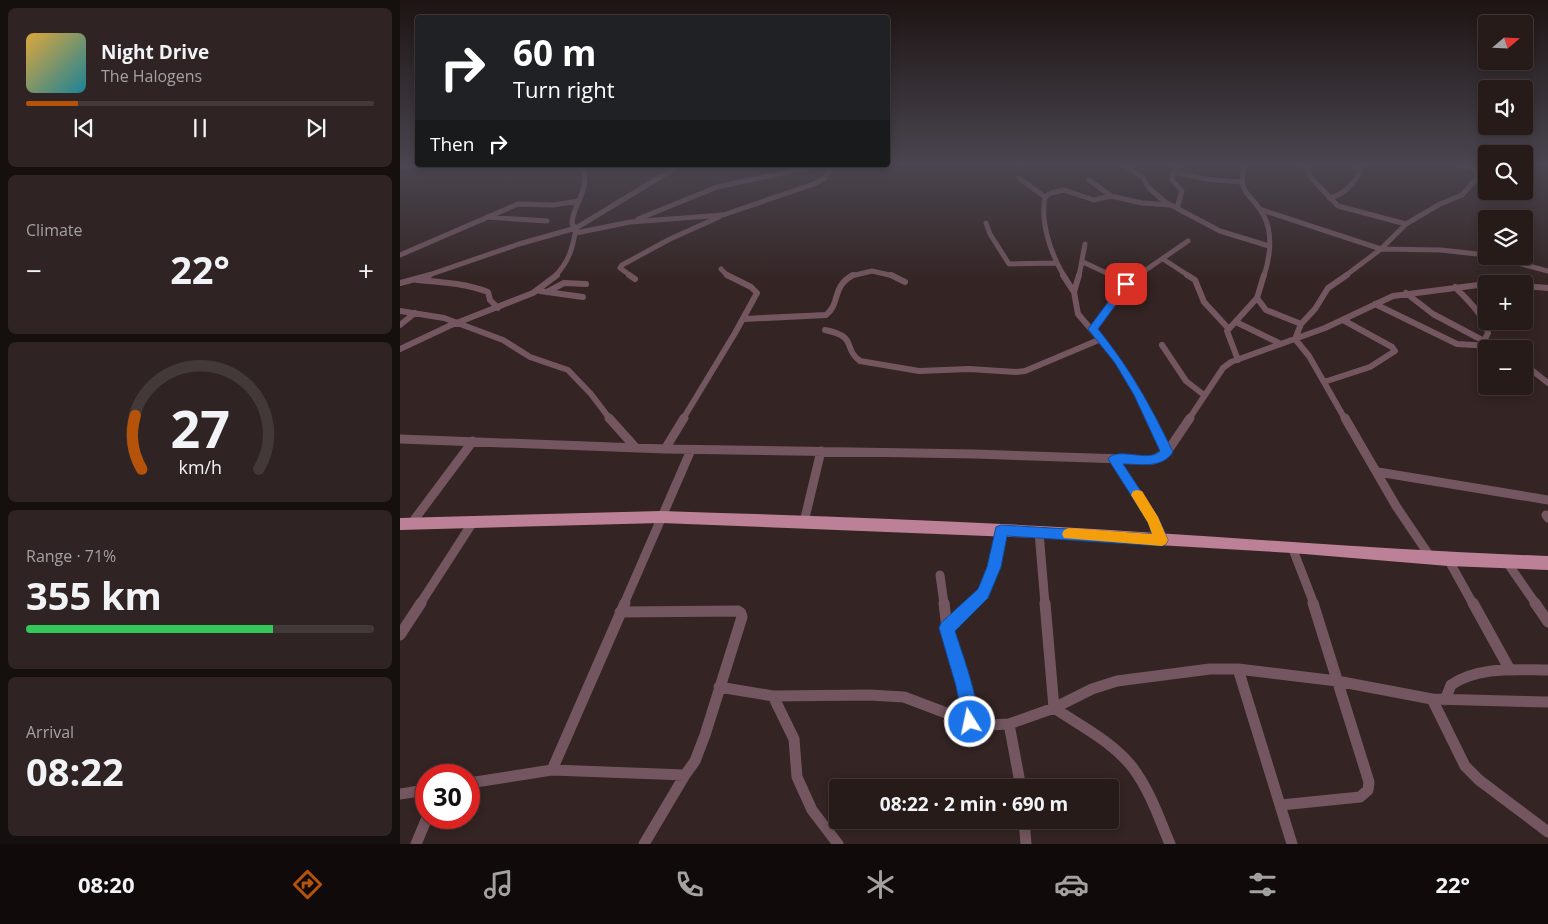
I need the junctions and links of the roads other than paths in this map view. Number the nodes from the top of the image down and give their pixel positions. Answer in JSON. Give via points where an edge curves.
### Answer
{"nodes":[{"id":1,"x":517,"y":204,"type":"edge"},
{"id":2,"x":532,"y":204,"type":"edge"},
{"id":3,"x":557,"y":204,"type":"edge"},
{"id":4,"x":578,"y":204,"type":"edge"},
{"id":5,"x":617,"y":204,"type":"edge"},
{"id":6,"x":674,"y":204,"type":"edge"},
{"id":7,"x":753,"y":204,"type":"edge"},
{"id":8,"x":1044,"y":204,"type":"edge"},
{"id":9,"x":1153,"y":204,"type":"edge"},
{"id":10,"x":1171,"y":204,"type":"edge"},
{"id":11,"x":1256,"y":204,"type":"edge"},
{"id":12,"x":1336,"y":204,"type":"edge"},
{"id":13,"x":1442,"y":204,"type":"edge"},
{"id":14,"x":1175,"y":207,"type":"junction"},
{"id":15,"x":1262,"y":210,"type":"junction"},
{"id":16,"x":722,"y":215,"type":"junction"},
{"id":17,"x":485,"y":217,"type":"junction"},
{"id":18,"x":546,"y":222,"type":"dead end"},
{"id":19,"x":630,"y":222,"type":"junction"},
{"id":20,"x":986,"y":223,"type":"dead end"},
{"id":21,"x":1406,"y":224,"type":"junction"},
{"id":22,"x":576,"y":230,"type":"junction"},
{"id":23,"x":1188,"y":241,"type":"dead end"},
{"id":24,"x":1085,"y":244,"type":"dead end"},
{"id":25,"x":1269,"y":246,"type":"junction"},
{"id":26,"x":1381,"y":249,"type":"junction"},
{"id":27,"x":1478,"y":254,"type":"edge"},
{"id":28,"x":400,"y":255,"type":"edge"},
{"id":29,"x":1162,"y":259,"type":"junction"},
{"id":30,"x":1083,"y":262,"type":"junction"},
{"id":31,"x":1056,"y":263,"type":"junction"},
{"id":32,"x":1523,"y":265,"type":"edge"},
{"id":33,"x":721,"y":269,"type":"dead end"},
{"id":34,"x":1548,"y":272,"type":"edge"},
{"id":35,"x":635,"y":279,"type":"dead end"},
{"id":36,"x":415,"y":280,"type":"junction"},
{"id":37,"x":905,"y":282,"type":"dead end"},
{"id":38,"x":400,"y":283,"type":"edge"},
{"id":39,"x":586,"y":284,"type":"dead end"},
{"id":40,"x":1126,"y":284,"type":"junction"},
{"id":41,"x":1478,"y":285,"type":"edge"},
{"id":42,"x":1455,"y":287,"type":"junction"},
{"id":43,"x":1533,"y":287,"type":"edge"},
{"id":44,"x":1548,"y":288,"type":"edge"},
{"id":45,"x":544,"y":291,"type":"junction"},
{"id":46,"x":1074,"y":292,"type":"junction"},
{"id":47,"x":1406,"y":293,"type":"junction"},
{"id":48,"x":583,"y":297,"type":"dead end"},
{"id":49,"x":1257,"y":298,"type":"junction"},
{"id":50,"x":1375,"y":304,"type":"junction"},
{"id":51,"x":1249,"y":307,"type":"junction"},
{"id":52,"x":498,"y":308,"type":"junction"},
{"id":53,"x":1266,"y":310,"type":"junction"},
{"id":54,"x":400,"y":311,"type":"edge"},
{"id":55,"x":415,"y":313,"type":"junction"},
{"id":56,"x":744,"y":318,"type":"junction"},
{"id":57,"x":1343,"y":320,"type":"junction"},
{"id":58,"x":1236,"y":322,"type":"junction"},
{"id":59,"x":455,"y":323,"type":"junction"},
{"id":60,"x":1301,"y":324,"type":"junction"},
{"id":61,"x":400,"y":325,"type":"edge"},
{"id":62,"x":1228,"y":328,"type":"junction"},
{"id":63,"x":1093,"y":329,"type":"junction"},
{"id":64,"x":825,"y":330,"type":"dead end"},
{"id":65,"x":1101,"y":339,"type":"junction"},
{"id":66,"x":1296,"y":339,"type":"junction"},
{"id":67,"x":1482,"y":340,"type":"edge"},
{"id":68,"x":1485,"y":340,"type":"edge"},
{"id":69,"x":1281,"y":344,"type":"junction"},
{"id":70,"x":1162,"y":345,"type":"dead end"},
{"id":71,"x":1478,"y":346,"type":"edge"},
{"id":72,"x":400,"y":349,"type":"edge"},
{"id":73,"x":1238,"y":360,"type":"junction"},
{"id":74,"x":1533,"y":372,"type":"edge"},
{"id":75,"x":1324,"y":382,"type":"junction"},
{"id":76,"x":1548,"y":384,"type":"edge"},
{"id":77,"x":1204,"y":395,"type":"junction"},
{"id":78,"x":400,"y":440,"type":"edge"},
{"id":79,"x":473,"y":441,"type":"junction"},
{"id":80,"x":636,"y":448,"type":"junction"},
{"id":81,"x":665,"y":449,"type":"junction"},
{"id":82,"x":692,"y":450,"type":"junction"},
{"id":83,"x":821,"y":451,"type":"junction"},
{"id":84,"x":1167,"y":452,"type":"junction"},
{"id":85,"x":1114,"y":459,"type":"junction"},
{"id":86,"x":1378,"y":472,"type":"junction"},
{"id":87,"x":1548,"y":500,"type":"edge"},
{"id":88,"x":661,"y":517,"type":"junction"},
{"id":89,"x":473,"y":522,"type":"junction"},
{"id":90,"x":804,"y":522,"type":"junction"},
{"id":91,"x":406,"y":524,"type":"edge"},
{"id":92,"x":1001,"y":530,"type":"junction"},
{"id":93,"x":1039,"y":532,"type":"junction"},
{"id":94,"x":1162,"y":540,"type":"junction"},
{"id":95,"x":1292,"y":547,"type":"junction"},
{"id":96,"x":1431,"y":558,"type":"junction"},
{"id":97,"x":1448,"y":559,"type":"junction"},
{"id":98,"x":1506,"y":561,"type":"junction"},
{"id":99,"x":1548,"y":564,"type":"edge"},
{"id":100,"x":940,"y":575,"type":"dead end"},
{"id":101,"x":620,"y":612,"type":"junction"},
{"id":102,"x":1548,"y":622,"type":"edge"},
{"id":103,"x":403,"y":624,"type":"edge"},
{"id":104,"x":947,"y":628,"type":"junction"},
{"id":105,"x":400,"y":635,"type":"edge"},
{"id":106,"x":1238,"y":669,"type":"junction"},
{"id":107,"x":1510,"y":670,"type":"junction"},
{"id":108,"x":1548,"y":670,"type":"edge"},
{"id":109,"x":1337,"y":681,"type":"junction"},
{"id":110,"x":719,"y":687,"type":"junction"},
{"id":111,"x":772,"y":696,"type":"junction"},
{"id":112,"x":1432,"y":699,"type":"junction"},
{"id":113,"x":1445,"y":700,"type":"junction"},
{"id":114,"x":1548,"y":702,"type":"edge"},
{"id":115,"x":1054,"y":708,"type":"junction"},
{"id":116,"x":970,"y":722,"type":"junction"},
{"id":117,"x":1009,"y":724,"type":"junction"},
{"id":118,"x":552,"y":770,"type":"junction"},
{"id":119,"x":685,"y":776,"type":"junction"},
{"id":120,"x":1019,"y":779,"type":"edge"},
{"id":121,"x":480,"y":781,"type":"edge"},
{"id":122,"x":415,"y":792,"type":"edge"},
{"id":123,"x":400,"y":794,"type":"edge"},
{"id":124,"x":1281,"y":805,"type":"junction"},
{"id":125,"x":422,"y":829,"type":"edge"},
{"id":126,"x":1025,"y":829,"type":"edge"},
{"id":127,"x":1548,"y":832,"type":"edge"},
{"id":128,"x":416,"y":844,"type":"edge"},
{"id":129,"x":644,"y":844,"type":"edge"},
{"id":130,"x":838,"y":844,"type":"edge"},
{"id":131,"x":1026,"y":844,"type":"edge"},
{"id":132,"x":1170,"y":844,"type":"edge"},
{"id":133,"x":1292,"y":844,"type":"edge"}],
"edges":[{"from":1,"to":17,"type":"street"},
{"from":2,"to":3,"type":"street"},
{"from":4,"to":22,"type":"street","via":[[571,220]]},
{"from":5,"to":22,"type":"street"},
{"from":6,"to":19,"type":"street"},
{"from":7,"to":16,"type":"street"},
{"from":8,"to":31,"type":"street"},
{"from":9,"to":14,"type":"street"},
{"from":10,"to":14,"type":"street"},
{"from":11,"to":15,"type":"street"},
{"from":12,"to":21,"type":"street"},
{"from":13,"to":21,"type":"street"},
{"from":14,"to":25,"type":"street","via":[[1220,231]]},
{"from":15,"to":25,"type":"street"},
{"from":15,"to":26,"type":"street"},
{"from":16,"to":19,"type":"street"},
{"from":16,"to":35,"type":"street","via":[[622,265],[620,268]]},
{"from":17,"to":18,"type":"street"},
{"from":17,"to":28,"type":"street"},
{"from":19,"to":22,"type":"street"},
{"from":20,"to":31,"type":"street","via":[[1008,264]]},
{"from":21,"to":26,"type":"street"},
{"from":22,"to":36,"type":"street","via":[[519,244]]},
{"from":22,"to":45,"type":"street","via":[[572,251]]},
{"from":23,"to":29,"type":"street"},
{"from":24,"to":30,"type":"street"},
{"from":25,"to":49,"type":"street","via":[[1268,262]]},
{"from":26,"to":27,"type":"street"},
{"from":26,"to":60,"type":"street","via":[[1328,288]]},
{"from":29,"to":40,"type":"street"},
{"from":29,"to":62,"type":"street","via":[[1195,280],[1204,302]]},
{"from":30,"to":40,"type":"street"},
{"from":30,"to":46,"type":"street"},
{"from":31,"to":46,"type":"street"},
{"from":32,"to":34,"type":"street"},
{"from":33,"to":56,"type":"street","via":[[757,293]]},
{"from":36,"to":38,"type":"street"},
{"from":36,"to":52,"type":"street","via":[[483,290],[488,292],[490,300]]},
{"from":37,"to":56,"type":"street","via":[[882,273],[858,273],[839,285],[832,310],[826,315]]},
{"from":39,"to":45,"type":"street","via":[[564,283]]},
{"from":40,"to":63,"type":"street"},
{"from":41,"to":42,"type":"street"},
{"from":42,"to":47,"type":"street"},
{"from":42,"to":68,"type":"street","via":[[1488,328]]},
{"from":43,"to":44,"type":"street"},
{"from":45,"to":48,"type":"street"},
{"from":45,"to":52,"type":"street"},
{"from":46,"to":63,"type":"street","via":[[1078,314]]},
{"from":47,"to":50,"type":"street"},
{"from":47,"to":67,"type":"street","via":[[1420,307]]},
{"from":49,"to":51,"type":"street"},
{"from":49,"to":53,"type":"street"},
{"from":50,"to":57,"type":"street"},
{"from":50,"to":71,"type":"street","via":[[1457,344]]},
{"from":51,"to":53,"type":"street"},
{"from":51,"to":58,"type":"street"},
{"from":52,"to":59,"type":"street"},
{"from":53,"to":60,"type":"street"},
{"from":54,"to":55,"type":"street"},
{"from":55,"to":59,"type":"street"},
{"from":55,"to":61,"type":"street"},
{"from":56,"to":81,"type":"street"},
{"from":57,"to":66,"type":"street"},
{"from":57,"to":75,"type":"street","via":[[1395,351],[1372,367]]},
{"from":58,"to":62,"type":"street"},
{"from":58,"to":69,"type":"street"},
{"from":59,"to":72,"type":"street"},
{"from":59,"to":80,"type":"street","via":[[503,340],[530,357],[568,370]]},
{"from":60,"to":66,"type":"street"},
{"from":62,"to":73,"type":"street"},
{"from":63,"to":65,"type":"street"},
{"from":64,"to":65,"type":"street","via":[[842,334],[860,361],[934,372],[969,369],[1025,371]]},
{"from":65,"to":84,"type":"street","via":[[1140,395]]},
{"from":66,"to":69,"type":"street"},
{"from":66,"to":75,"type":"street"},
{"from":69,"to":73,"type":"street"},
{"from":70,"to":77,"type":"street","via":[[1186,381]]},
{"from":73,"to":77,"type":"street","via":[[1223,368]]},
{"from":74,"to":76,"type":"street"},
{"from":75,"to":86,"type":"street"},
{"from":77,"to":84,"type":"street"},
{"from":78,"to":79,"type":"street"},
{"from":79,"to":80,"type":"street"},
{"from":79,"to":91,"type":"street"},
{"from":80,"to":81,"type":"street"},
{"from":81,"to":82,"type":"street"},
{"from":82,"to":83,"type":"street"},
{"from":82,"to":88,"type":"street"},
{"from":83,"to":85,"type":"street"},
{"from":83,"to":90,"type":"street"},
{"from":84,"to":85,"type":"street","via":[[1153,460]]},
{"from":85,"to":94,"type":"street","via":[[1150,513]]},
{"from":86,"to":87,"type":"street"},
{"from":86,"to":96,"type":"street","via":[[1396,506]]},
{"from":88,"to":89,"type":"main road"},
{"from":88,"to":90,"type":"main road"},
{"from":88,"to":101,"type":"street"},
{"from":89,"to":91,"type":"main road"},
{"from":89,"to":103,"type":"street"},
{"from":90,"to":92,"type":"main road"},
{"from":92,"to":93,"type":"main road"},
{"from":92,"to":104,"type":"street","via":[[994,567],[983,594]]},
{"from":93,"to":94,"type":"main road"},
{"from":93,"to":115,"type":"street"},
{"from":94,"to":95,"type":"main road"},
{"from":95,"to":96,"type":"main road"},
{"from":95,"to":109,"type":"street","via":[[1319,618]]},
{"from":96,"to":97,"type":"main road"},
{"from":97,"to":98,"type":"main road"},
{"from":97,"to":107,"type":"street"},
{"from":98,"to":99,"type":"main road"},
{"from":98,"to":102,"type":"street"},
{"from":100,"to":104,"type":"street"},
{"from":101,"to":110,"type":"street","via":[[741,613]]},
{"from":101,"to":118,"type":"street"},
{"from":103,"to":105,"type":"street"},
{"from":104,"to":116,"type":"street","via":[[964,686]]},
{"from":106,"to":109,"type":"street"},
{"from":106,"to":115,"type":"street","via":[[1210,669],[1117,682],[1092,689]]},
{"from":106,"to":124,"type":"street"},
{"from":107,"to":108,"type":"street"},
{"from":107,"to":113,"type":"street","via":[[1462,678],[1450,686]]},
{"from":109,"to":112,"type":"street"},
{"from":109,"to":124,"type":"street","via":[[1369,782],[1368,790],[1360,796]]},
{"from":110,"to":111,"type":"street"},
{"from":110,"to":119,"type":"street","via":[[705,735]]},
{"from":111,"to":116,"type":"street","via":[[904,697]]},
{"from":111,"to":130,"type":"street","via":[[794,739],[797,777],[812,810]]},
{"from":112,"to":113,"type":"street"},
{"from":112,"to":127,"type":"street","via":[[1465,766]]},
{"from":113,"to":114,"type":"street"},
{"from":115,"to":117,"type":"street"},
{"from":115,"to":132,"type":"street","via":[[1132,767],[1146,788]]},
{"from":116,"to":117,"type":"street"},
{"from":117,"to":120,"type":"street"},
{"from":118,"to":119,"type":"street"},
{"from":118,"to":121,"type":"street"},
{"from":119,"to":129,"type":"street"},
{"from":122,"to":123,"type":"street"},
{"from":124,"to":133,"type":"street"},
{"from":125,"to":128,"type":"street"},
{"from":126,"to":131,"type":"street"}]}
